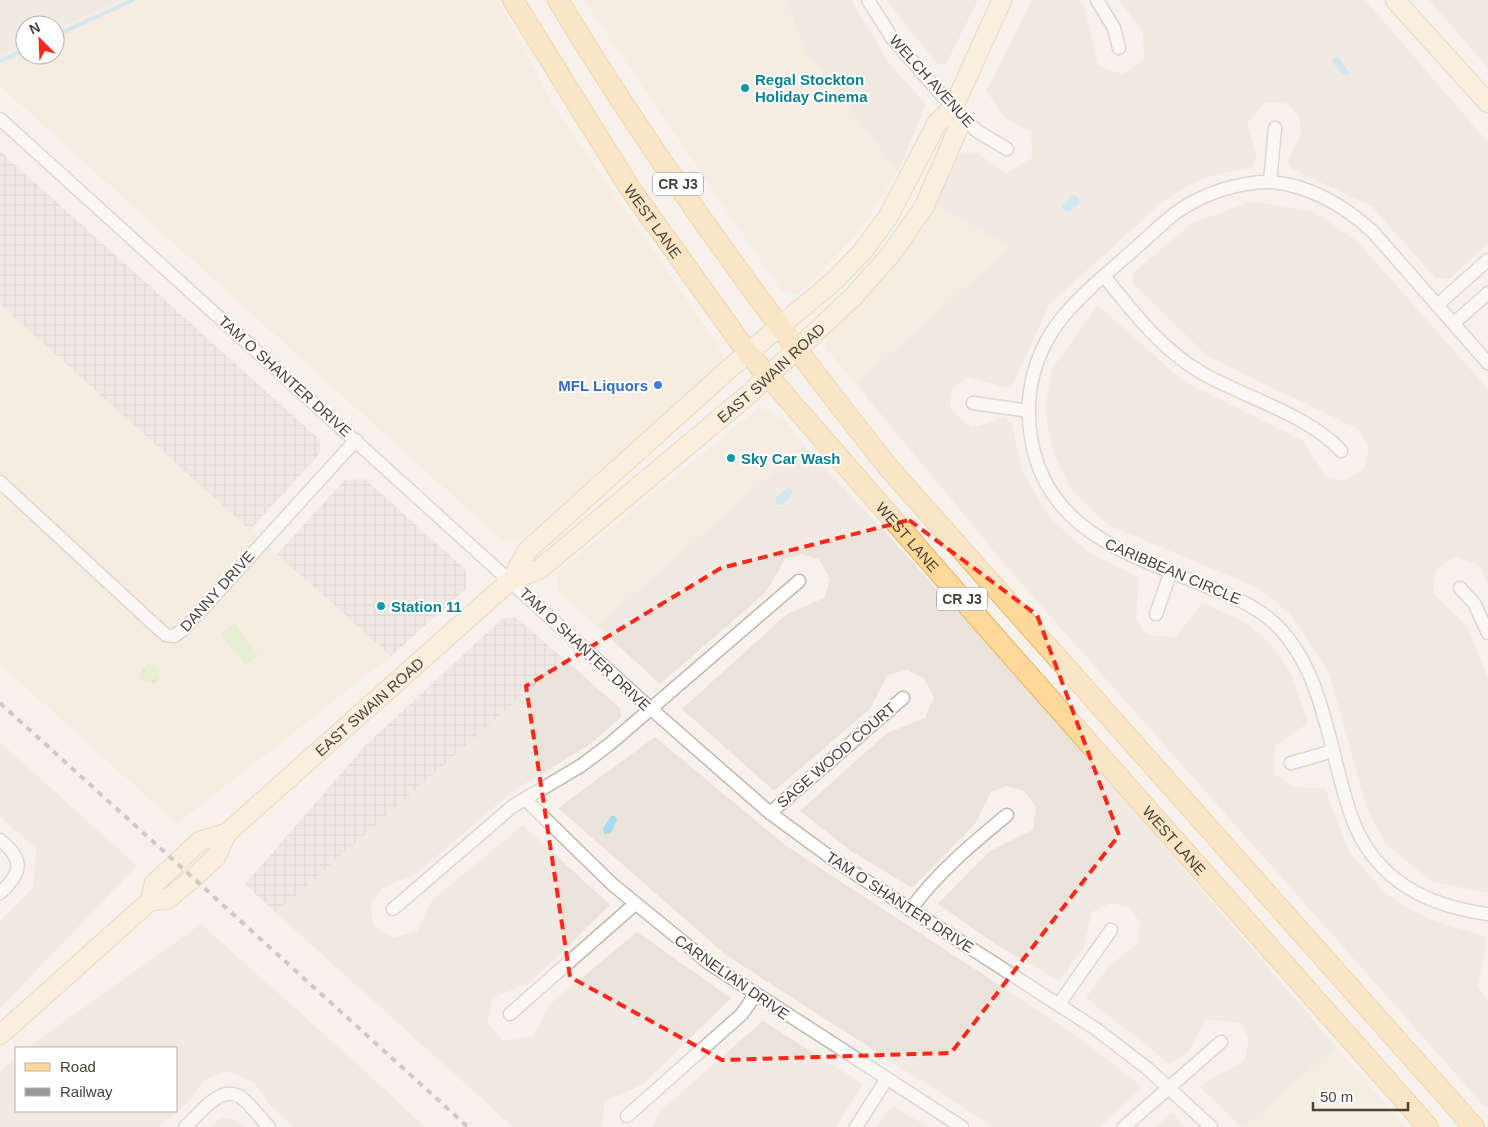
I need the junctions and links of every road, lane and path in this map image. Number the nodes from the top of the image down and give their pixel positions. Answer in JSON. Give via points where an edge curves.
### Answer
{"nodes":[{"id":1,"x":513,"y":0,"type":"edge"},
{"id":2,"x":558,"y":0,"type":"edge"},
{"id":3,"x":868,"y":0,"type":"edge"},
{"id":4,"x":1002,"y":0,"type":"edge"},
{"id":5,"x":1097,"y":0,"type":"edge"},
{"id":6,"x":1395,"y":0,"type":"edge"},
{"id":7,"x":1119,"y":48,"type":"dead end"},
{"id":8,"x":1488,"y":103,"type":"edge"},
{"id":9,"x":953,"y":108,"type":"junction"},
{"id":10,"x":0,"y":118,"type":"edge"},
{"id":11,"x":1275,"y":128,"type":"dead end"},
{"id":12,"x":1007,"y":149,"type":"dead end"},
{"id":13,"x":1270,"y":182,"type":"junction"},
{"id":14,"x":1488,"y":260,"type":"edge"},
{"id":15,"x":1104,"y":276,"type":"junction"},
{"id":16,"x":1488,"y":293,"type":"edge"},
{"id":17,"x":1437,"y":305,"type":"junction"},
{"id":18,"x":1454,"y":324,"type":"junction"},
{"id":19,"x":780,"y":327,"type":"junction"},
{"id":20,"x":796,"y":350,"type":"junction"},
{"id":21,"x":748,"y":353,"type":"junction"},
{"id":22,"x":1488,"y":362,"type":"edge"},
{"id":23,"x":768,"y":376,"type":"junction"},
{"id":24,"x":973,"y":403,"type":"dead end"},
{"id":25,"x":1029,"y":411,"type":"junction"},
{"id":26,"x":356,"y":440,"type":"junction"},
{"id":27,"x":1341,"y":451,"type":"dead end"},
{"id":28,"x":0,"y":482,"type":"edge"},
{"id":29,"x":1171,"y":571,"type":"junction"},
{"id":30,"x":511,"y":580,"type":"junction"},
{"id":31,"x":799,"y":581,"type":"dead end"},
{"id":32,"x":1460,"y":588,"type":"dead end"},
{"id":33,"x":1156,"y":614,"type":"dead end"},
{"id":34,"x":1488,"y":633,"type":"edge"},
{"id":35,"x":903,"y":698,"type":"dead end"},
{"id":36,"x":650,"y":708,"type":"junction"},
{"id":37,"x":1333,"y":751,"type":"junction"},
{"id":38,"x":1291,"y":763,"type":"dead end"},
{"id":39,"x":525,"y":799,"type":"junction"},
{"id":40,"x":770,"y":813,"type":"junction"},
{"id":41,"x":1008,"y":815,"type":"dead end"},
{"id":42,"x":0,"y":840,"type":"edge"},
{"id":43,"x":0,"y":893,"type":"edge"},
{"id":44,"x":635,"y":904,"type":"junction"},
{"id":45,"x":393,"y":909,"type":"dead end"},
{"id":46,"x":910,"y":910,"type":"junction"},
{"id":47,"x":1488,"y":914,"type":"edge"},
{"id":48,"x":1111,"y":930,"type":"dead end"},
{"id":49,"x":755,"y":995,"type":"junction"},
{"id":50,"x":1059,"y":1004,"type":"junction"},
{"id":51,"x":510,"y":1014,"type":"dead end"},
{"id":52,"x":0,"y":1035,"type":"edge"},
{"id":53,"x":1221,"y":1042,"type":"dead end"},
{"id":54,"x":886,"y":1080,"type":"junction"},
{"id":55,"x":1170,"y":1088,"type":"junction"},
{"id":56,"x":627,"y":1116,"type":"dead end"},
{"id":57,"x":185,"y":1127,"type":"edge"},
{"id":58,"x":269,"y":1127,"type":"edge"},
{"id":59,"x":856,"y":1127,"type":"edge"},
{"id":60,"x":962,"y":1127,"type":"edge"},
{"id":61,"x":1124,"y":1127,"type":"edge"},
{"id":62,"x":1211,"y":1127,"type":"edge"},
{"id":63,"x":1428,"y":1127,"type":"edge"},
{"id":64,"x":1474,"y":1127,"type":"edge"}],
"edges":[{"from":1,"to":21,"type":"main road","name":"WEST LANE","number":"CR J3","via":[[631,190]]},
{"from":2,"to":19,"type":"main road","name":"WEST LANE","number":"CR J3","via":[[642,131]]},
{"from":3,"to":9,"type":"street","name":"WELCH AVENUE","via":[[892,38]]},
{"from":4,"to":9,"type":"main road","name":"EAST SWAIN ROAD"},
{"from":5,"to":7,"type":"street","via":[[1114,28]]},
{"from":6,"to":8,"type":"main road"},
{"from":9,"to":12,"type":"street","name":"WELCH AVENUE","via":[[977,131]]},
{"from":9,"to":19,"type":"main road","name":"EAST SWAIN ROAD","via":[[936,123],[888,217],[863,250],[834,281]]},
{"from":9,"to":20,"type":"main road","name":"EAST SWAIN ROAD","via":[[958,129],[924,207],[891,254],[854,296]]},
{"from":10,"to":26,"type":"street","name":"TAM O SHANTER DRIVE"},
{"from":11,"to":13,"type":"street"},
{"from":13,"to":15,"type":"street","name":"CARIBBEAN CIRCLE","via":[[1236,187],[1194,202],[1171,217]]},
{"from":13,"to":17,"type":"street","name":"CARIBBEAN CIRCLE","via":[[1320,196],[1357,218]]},
{"from":14,"to":17,"type":"street"},
{"from":15,"to":25,"type":"street","name":"CARIBBEAN CIRCLE","via":[[1051,332],[1028,394]]},
{"from":15,"to":27,"type":"street","via":[[1177,356],[1202,373],[1321,432]]},
{"from":16,"to":18,"type":"street"},
{"from":17,"to":18,"type":"street","name":"CARIBBEAN CIRCLE"},
{"from":18,"to":22,"type":"street","name":"CARIBBEAN CIRCLE"},
{"from":19,"to":20,"type":"main road","name":"WEST LANE","number":"CR J3"},
{"from":19,"to":21,"type":"main road","name":"EAST SWAIN ROAD"},
{"from":20,"to":23,"type":"main road","name":"EAST SWAIN ROAD"},
{"from":20,"to":64,"type":"main road","name":"WEST LANE","number":"CR J3","via":[[888,467]]},
{"from":21,"to":23,"type":"main road","name":"WEST LANE","number":"CR J3"},
{"from":21,"to":30,"type":"main road","name":"EAST SWAIN ROAD","via":[[528,550]]},
{"from":23,"to":30,"type":"main road","name":"EAST SWAIN ROAD","via":[[540,569]]},
{"from":23,"to":63,"type":"main road","name":"WEST LANE","number":"CR J3"},
{"from":24,"to":25,"type":"street"},
{"from":25,"to":29,"type":"street","name":"CARIBBEAN CIRCLE","via":[[1030,432],[1039,468],[1064,509],[1094,536]]},
{"from":26,"to":28,"type":"street","name":"DANNY DRIVE","via":[[184,629],[174,636],[159,629]]},
{"from":26,"to":30,"type":"street","name":"TAM O SHANTER DRIVE"},
{"from":29,"to":33,"type":"street"},
{"from":29,"to":37,"type":"street","name":"CARIBBEAN CIRCLE","via":[[1244,601],[1282,631],[1298,650],[1311,675]]},
{"from":30,"to":36,"type":"street","name":"TAM O SHANTER DRIVE"},
{"from":30,"to":52,"type":"main road","name":"EAST SWAIN ROAD","via":[[227,833],[200,841],[154,884],[150,901]]},
{"from":31,"to":36,"type":"street"},
{"from":32,"to":34,"type":"street","via":[[1474,603]]},
{"from":35,"to":40,"type":"street","name":"SAGE WOOD COURT"},
{"from":36,"to":39,"type":"street","via":[[582,765]]},
{"from":36,"to":40,"type":"street","name":"TAM O SHANTER DRIVE"},
{"from":37,"to":38,"type":"street"},
{"from":37,"to":47,"type":"street","name":"CARIBBEAN CIRCLE","via":[[1352,818],[1369,851],[1382,867],[1397,881],[1435,903]]},
{"from":39,"to":44,"type":"street","name":"CARNELIAN DRIVE"},
{"from":39,"to":45,"type":"street"},
{"from":40,"to":46,"type":"street","name":"TAM O SHANTER DRIVE"},
{"from":41,"to":46,"type":"street","via":[[945,868]]},
{"from":42,"to":43,"type":"street","via":[[15,854],[18,862],[11,883]]},
{"from":44,"to":49,"type":"street","name":"CARNELIAN DRIVE"},
{"from":44,"to":51,"type":"street"},
{"from":46,"to":50,"type":"street","name":"TAM O SHANTER DRIVE"},
{"from":48,"to":50,"type":"street"},
{"from":49,"to":54,"type":"street","name":"CARNELIAN DRIVE"},
{"from":49,"to":56,"type":"street","via":[[742,1014]]},
{"from":50,"to":55,"type":"street","name":"TAM O SHANTER DRIVE"},
{"from":53,"to":55,"type":"street"},
{"from":54,"to":59,"type":"street"},
{"from":54,"to":60,"type":"street","name":"CARNELIAN DRIVE"},
{"from":55,"to":61,"type":"street"},
{"from":55,"to":62,"type":"street","name":"TAM O SHANTER DRIVE"},
{"from":57,"to":58,"type":"street","via":[[216,1097],[228,1094],[239,1096]]}]}
